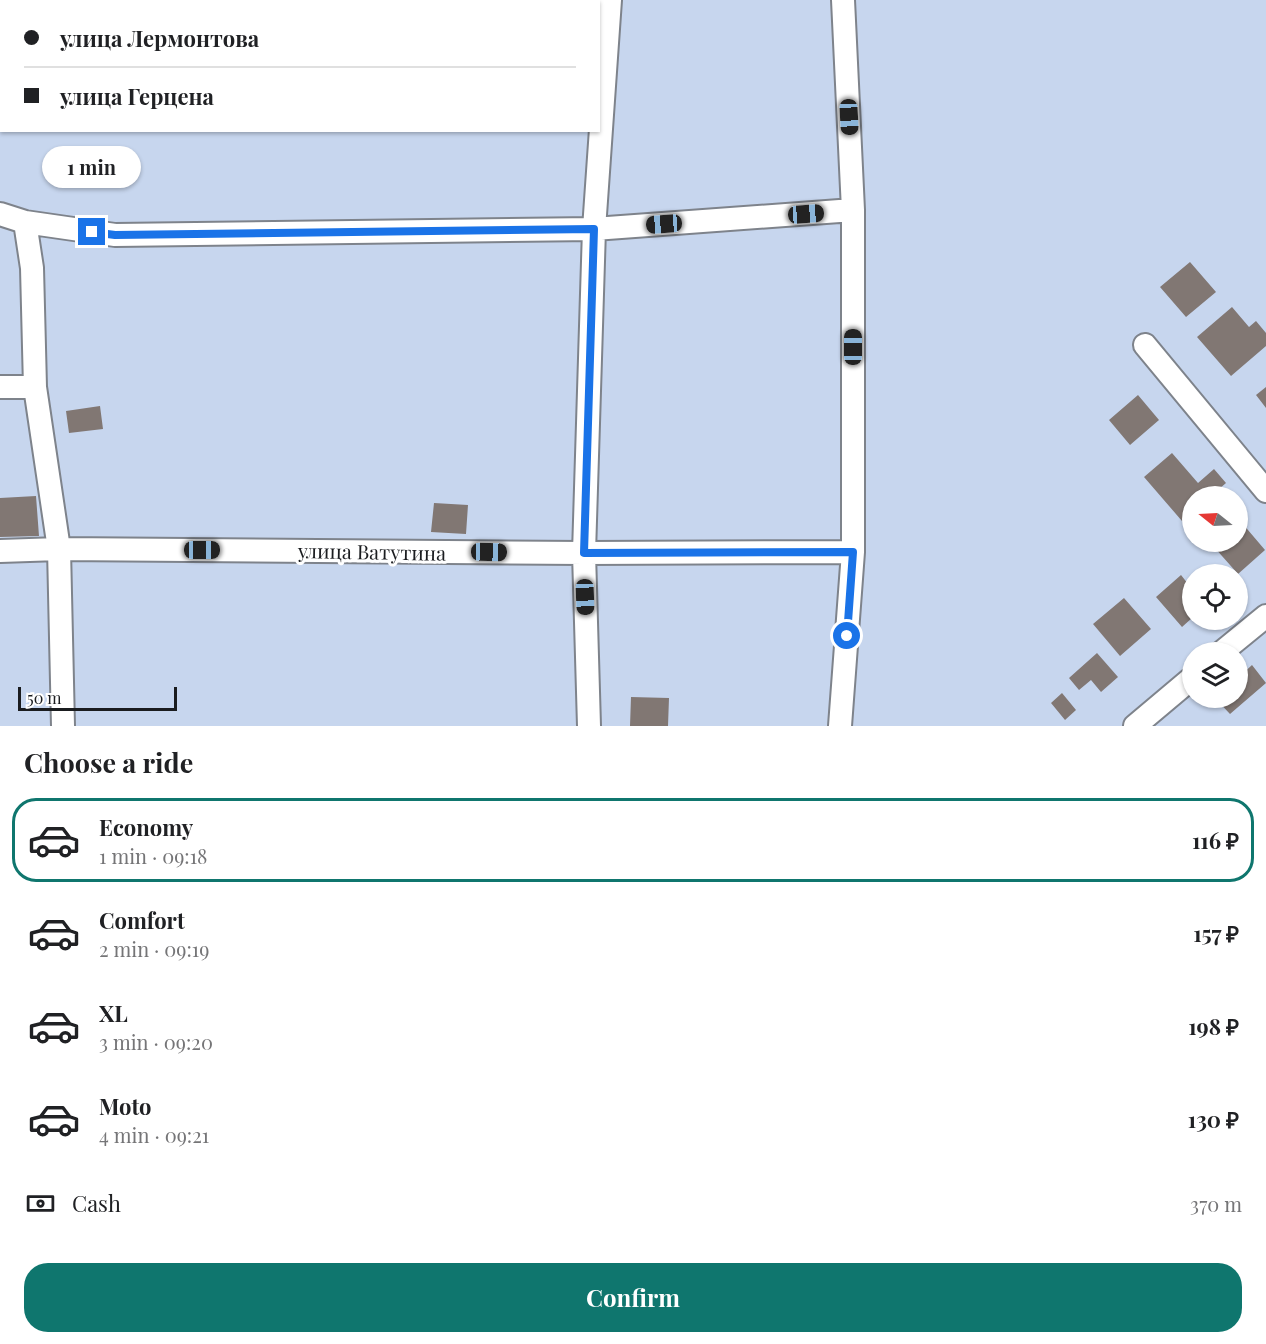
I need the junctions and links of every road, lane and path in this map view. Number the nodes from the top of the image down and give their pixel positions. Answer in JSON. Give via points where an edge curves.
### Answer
{"nodes":[{"id":1,"x":609,"y":0,"type":"edge"},
{"id":2,"x":843,"y":0,"type":"edge"},
{"id":3,"x":853,"y":210,"type":"junction"},
{"id":4,"x":0,"y":214,"type":"edge"},
{"id":5,"x":25,"y":222,"type":"junction"},
{"id":6,"x":594,"y":229,"type":"junction"},
{"id":7,"x":1145,"y":345,"type":"dead end"},
{"id":8,"x":0,"y":387,"type":"edge"},
{"id":9,"x":35,"y":387,"type":"junction"},
{"id":10,"x":1266,"y":491,"type":"edge"},
{"id":11,"x":59,"y":549,"type":"junction"},
{"id":12,"x":0,"y":551,"type":"edge"},
{"id":13,"x":853,"y":552,"type":"junction"},
{"id":14,"x":584,"y":553,"type":"junction"},
{"id":15,"x":1266,"y":616,"type":"edge"},
{"id":16,"x":1234,"y":642,"type":"edge"},
{"id":17,"x":1182,"y":686,"type":"edge"},
{"id":18,"x":63,"y":726,"type":"edge"},
{"id":19,"x":589,"y":726,"type":"edge"},
{"id":20,"x":840,"y":726,"type":"edge"},
{"id":21,"x":1135,"y":726,"type":"edge"}],
"edges":[{"from":1,"to":6,"type":"street"},
{"from":2,"to":3,"type":"street"},
{"from":3,"to":6,"type":"street"},
{"from":3,"to":13,"type":"street"},
{"from":4,"to":5,"type":"street"},
{"from":5,"to":6,"type":"street","via":[[115,235]]},
{"from":5,"to":9,"type":"street","via":[[32,268]]},
{"from":6,"to":14,"type":"street"},
{"from":7,"to":10,"type":"street"},
{"from":8,"to":9,"type":"street"},
{"from":9,"to":11,"type":"street"},
{"from":11,"to":12,"type":"street","name":"улица Ватутина"},
{"from":11,"to":14,"type":"street","name":"улица Ватутина"},
{"from":11,"to":18,"type":"street"},
{"from":13,"to":14,"type":"street","name":"улица Ватутина"},
{"from":13,"to":20,"type":"street"},
{"from":14,"to":19,"type":"street"},
{"from":15,"to":16,"type":"street"},
{"from":17,"to":21,"type":"street"}]}
